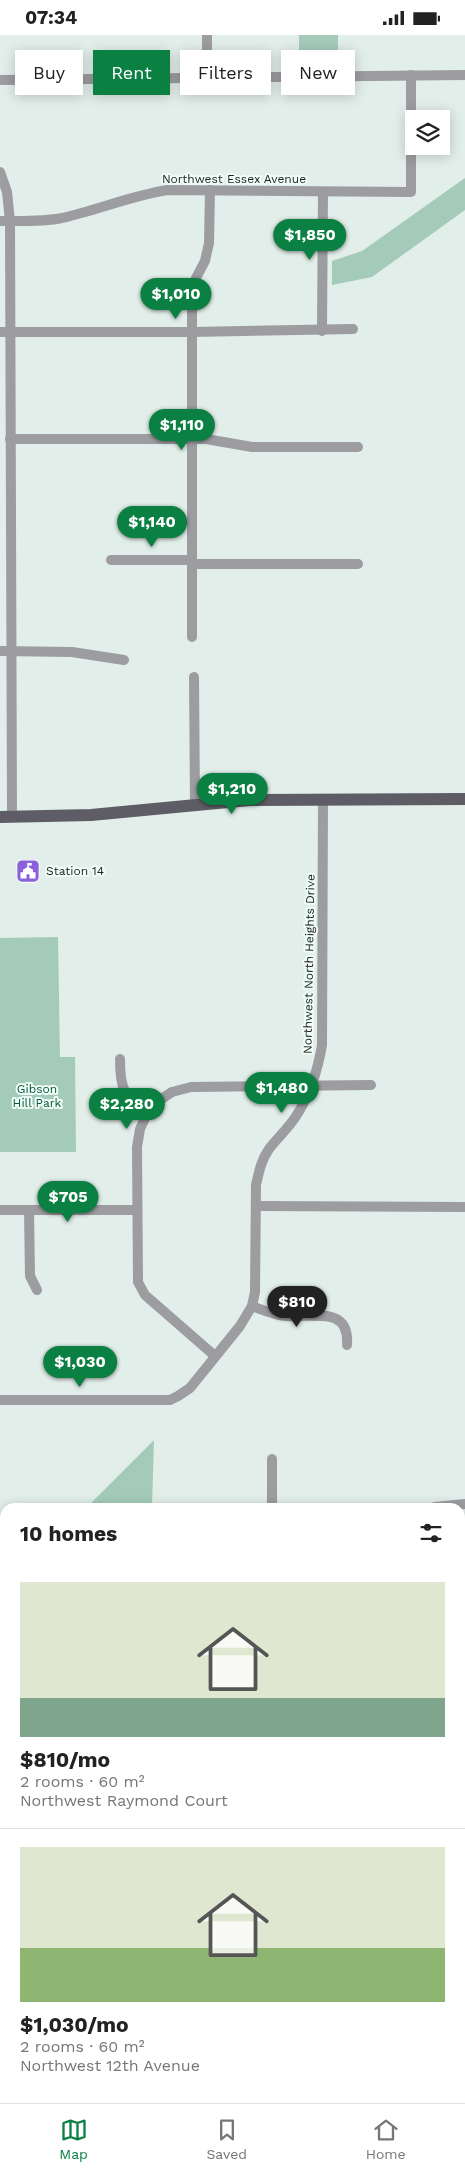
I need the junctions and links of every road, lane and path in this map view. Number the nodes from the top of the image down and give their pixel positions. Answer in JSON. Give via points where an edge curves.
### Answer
{"nodes":[{"id":1,"x":207,"y":35,"type":"edge"},
{"id":2,"x":207,"y":50,"type":"edge"},
{"id":3,"x":412,"y":75,"type":"junction"},
{"id":4,"x":465,"y":75,"type":"edge"},
{"id":5,"x":271,"y":76,"type":"edge"},
{"id":6,"x":180,"y":77,"type":"edge"},
{"id":7,"x":0,"y":80,"type":"edge"},
{"id":8,"x":0,"y":172,"type":"edge"},
{"id":9,"x":210,"y":190,"type":"junction"},
{"id":10,"x":323,"y":191,"type":"junction"},
{"id":11,"x":5,"y":221,"type":"edge"},
{"id":12,"x":353,"y":329,"type":"dead end"},
{"id":13,"x":322,"y":331,"type":"junction"},
{"id":14,"x":5,"y":332,"type":"edge"},
{"id":15,"x":192,"y":332,"type":"junction"},
{"id":16,"x":10,"y":439,"type":"junction"},
{"id":17,"x":191,"y":439,"type":"junction"},
{"id":18,"x":358,"y":447,"type":"dead end"},
{"id":19,"x":111,"y":560,"type":"dead end"},
{"id":20,"x":192,"y":562,"type":"junction"},
{"id":21,"x":358,"y":564,"type":"dead end"},
{"id":22,"x":192,"y":637,"type":"dead end"},
{"id":23,"x":5,"y":651,"type":"edge"},
{"id":24,"x":124,"y":660,"type":"dead end"},
{"id":25,"x":194,"y":677,"type":"dead end"},
{"id":26,"x":322,"y":799,"type":"junction"},
{"id":27,"x":465,"y":799,"type":"edge"},
{"id":28,"x":194,"y":805,"type":"junction"},
{"id":29,"x":6,"y":817,"type":"edge"},
{"id":30,"x":120,"y":1059,"type":"dead end"},
{"id":31,"x":371,"y":1085,"type":"dead end"},
{"id":32,"x":311,"y":1086,"type":"junction"},
{"id":33,"x":147,"y":1114,"type":"junction"},
{"id":34,"x":256,"y":1206,"type":"junction"},
{"id":35,"x":465,"y":1207,"type":"edge"},
{"id":36,"x":136,"y":1210,"type":"junction"},
{"id":37,"x":0,"y":1211,"type":"edge"},
{"id":38,"x":28,"y":1211,"type":"junction"},
{"id":39,"x":38,"y":1289,"type":"dead end"},
{"id":40,"x":252,"y":1306,"type":"junction"},
{"id":41,"x":347,"y":1345,"type":"dead end"},
{"id":42,"x":215,"y":1356,"type":"junction"},
{"id":43,"x":0,"y":1400,"type":"edge"},
{"id":44,"x":272,"y":1459,"type":"dead end"},
{"id":45,"x":272,"y":1503,"type":"edge"}],
"edges":[{"from":1,"to":2,"type":"street"},
{"from":3,"to":4,"type":"street"},
{"from":3,"to":5,"type":"street"},
{"from":3,"to":10,"type":"street","name":"Northwest Essex Avenue","via":[[411,192]]},
{"from":6,"to":7,"type":"street"},
{"from":8,"to":11,"type":"street","via":[[7,192]]},
{"from":9,"to":10,"type":"street","name":"Northwest Essex Avenue"},
{"from":9,"to":11,"type":"street","name":"Northwest Essex Avenue","via":[[152,192],[60,218]]},
{"from":9,"to":15,"type":"street","via":[[209,243],[192,297]]},
{"from":10,"to":13,"type":"street"},
{"from":11,"to":14,"type":"street"},
{"from":12,"to":13,"type":"street"},
{"from":13,"to":15,"type":"street"},
{"from":14,"to":15,"type":"street"},
{"from":14,"to":16,"type":"street"},
{"from":15,"to":17,"type":"street"},
{"from":16,"to":17,"type":"street"},
{"from":16,"to":23,"type":"street"},
{"from":17,"to":18,"type":"street","via":[[220,440],[252,447]]},
{"from":17,"to":20,"type":"street"},
{"from":19,"to":20,"type":"street"},
{"from":20,"to":21,"type":"street"},
{"from":20,"to":22,"type":"street"},
{"from":23,"to":24,"type":"street","via":[[72,651]]},
{"from":23,"to":29,"type":"street"},
{"from":25,"to":28,"type":"street"},
{"from":26,"to":27,"type":"main road"},
{"from":26,"to":28,"type":"main road"},
{"from":26,"to":32,"type":"street","name":"Northwest North Heights Drive","via":[[322,1031],[319,1066]]},
{"from":28,"to":29,"type":"main road","via":[[91,815]]},
{"from":30,"to":33,"type":"street","via":[[124,1091],[133,1104]]},
{"from":31,"to":32,"type":"street"},
{"from":32,"to":33,"type":"street","via":[[183,1088],[160,1099]]},
{"from":32,"to":34,"type":"street","name":"Northwest North Heights Drive","via":[[298,1114],[263,1160],[256,1185]]},
{"from":33,"to":36,"type":"street","via":[[137,1147]]},
{"from":34,"to":35,"type":"street"},
{"from":34,"to":40,"type":"street","name":"Northwest North Heights Drive"},
{"from":36,"to":38,"type":"street"},
{"from":36,"to":42,"type":"street","via":[[137,1273],[141,1290]]},
{"from":37,"to":38,"type":"street"},
{"from":38,"to":39,"type":"street","via":[[30,1276]]},
{"from":40,"to":41,"type":"street","via":[[286,1316],[338,1319],[347,1329]]},
{"from":40,"to":42,"type":"street","name":"Northwest North Heights Drive"},
{"from":42,"to":43,"type":"street","name":"Northwest North Heights Drive","via":[[187,1391],[161,1401]]},
{"from":44,"to":45,"type":"street"}]}
